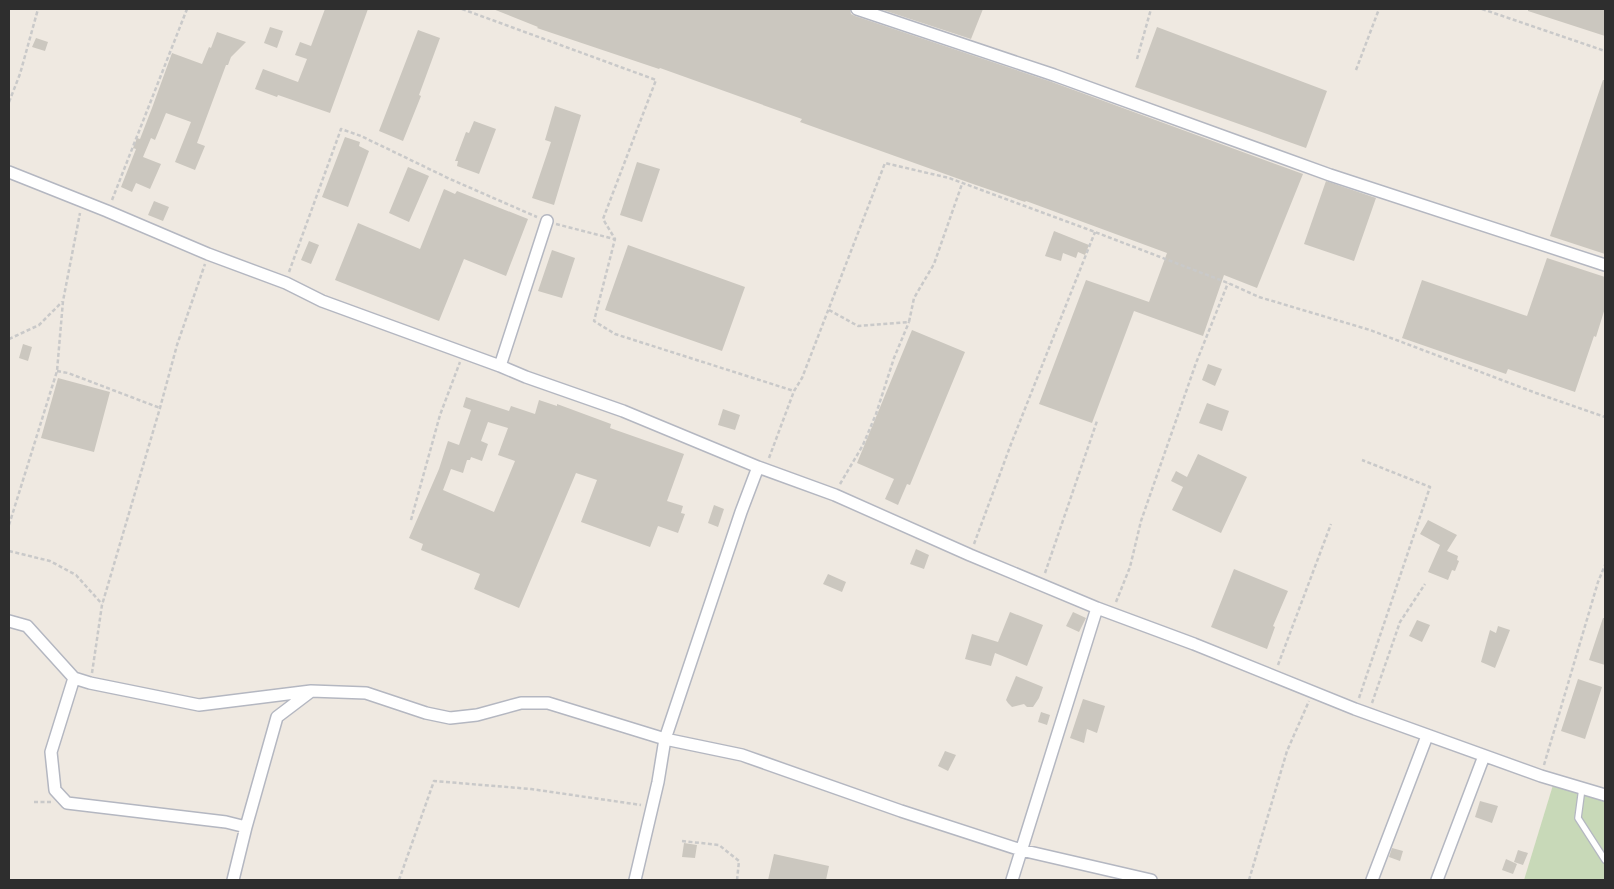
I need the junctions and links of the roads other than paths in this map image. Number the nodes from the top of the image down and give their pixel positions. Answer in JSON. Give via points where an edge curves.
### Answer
{"nodes":[{"id":1,"x":857,"y":9,"type":"edge"},
{"id":2,"x":9,"y":172,"type":"edge"},
{"id":3,"x":547,"y":221,"type":"road end"},
{"id":4,"x":1605,"y":265,"type":"edge"},
{"id":5,"x":500,"y":366,"type":"junction"},
{"id":6,"x":761,"y":468,"type":"junction"},
{"id":7,"x":1097,"y":608,"type":"junction"},
{"id":8,"x":9,"y":621,"type":"edge"},
{"id":9,"x":74,"y":678,"type":"junction"},
{"id":10,"x":311,"y":691,"type":"junction"},
{"id":11,"x":1427,"y":736,"type":"junction"},
{"id":12,"x":664,"y":739,"type":"junction"},
{"id":13,"x":1484,"y":756,"type":"junction"},
{"id":14,"x":1582,"y":788,"type":"junction"},
{"id":15,"x":1605,"y":795,"type":"edge"},
{"id":16,"x":246,"y":827,"type":"junction"},
{"id":17,"x":1021,"y":850,"type":"junction"},
{"id":18,"x":1605,"y":860,"type":"edge"},
{"id":19,"x":233,"y":880,"type":"edge"},
{"id":20,"x":635,"y":880,"type":"edge"},
{"id":21,"x":1012,"y":880,"type":"edge"},
{"id":22,"x":1151,"y":880,"type":"edge"},
{"id":23,"x":1372,"y":880,"type":"edge"},
{"id":24,"x":1437,"y":880,"type":"edge"}],
"edges":[{"from":1,"to":4,"type":"street","via":[[1054,75],[1330,176]]},
{"from":2,"to":5,"type":"street","via":[[286,283],[322,301]]},
{"from":3,"to":5,"type":"street"},
{"from":5,"to":6,"type":"street","via":[[623,411]]},
{"from":6,"to":7,"type":"street","via":[[835,495]]},
{"from":6,"to":12,"type":"street","via":[[741,512]]},
{"from":7,"to":11,"type":"street"},
{"from":7,"to":17,"type":"street"},
{"from":8,"to":9,"type":"street","via":[[27,626]]},
{"from":9,"to":10,"type":"street","via":[[199,705]]},
{"from":9,"to":16,"type":"street","via":[[51,752],[55,790],[67,802]]},
{"from":10,"to":12,"type":"street","via":[[366,693],[450,718],[478,716],[520,703],[548,703]]},
{"from":10,"to":16,"type":"street","via":[[277,717]]},
{"from":11,"to":13,"type":"street"},
{"from":11,"to":23,"type":"street"},
{"from":12,"to":17,"type":"street","via":[[742,754]]},
{"from":12,"to":20,"type":"street","via":[[658,782]]},
{"from":13,"to":14,"type":"street"},
{"from":13,"to":24,"type":"street"},
{"from":14,"to":15,"type":"street"},
{"from":14,"to":18,"type":"lane","via":[[1578,818]]},
{"from":16,"to":19,"type":"street"},
{"from":17,"to":21,"type":"street"},
{"from":17,"to":22,"type":"street"}]}
